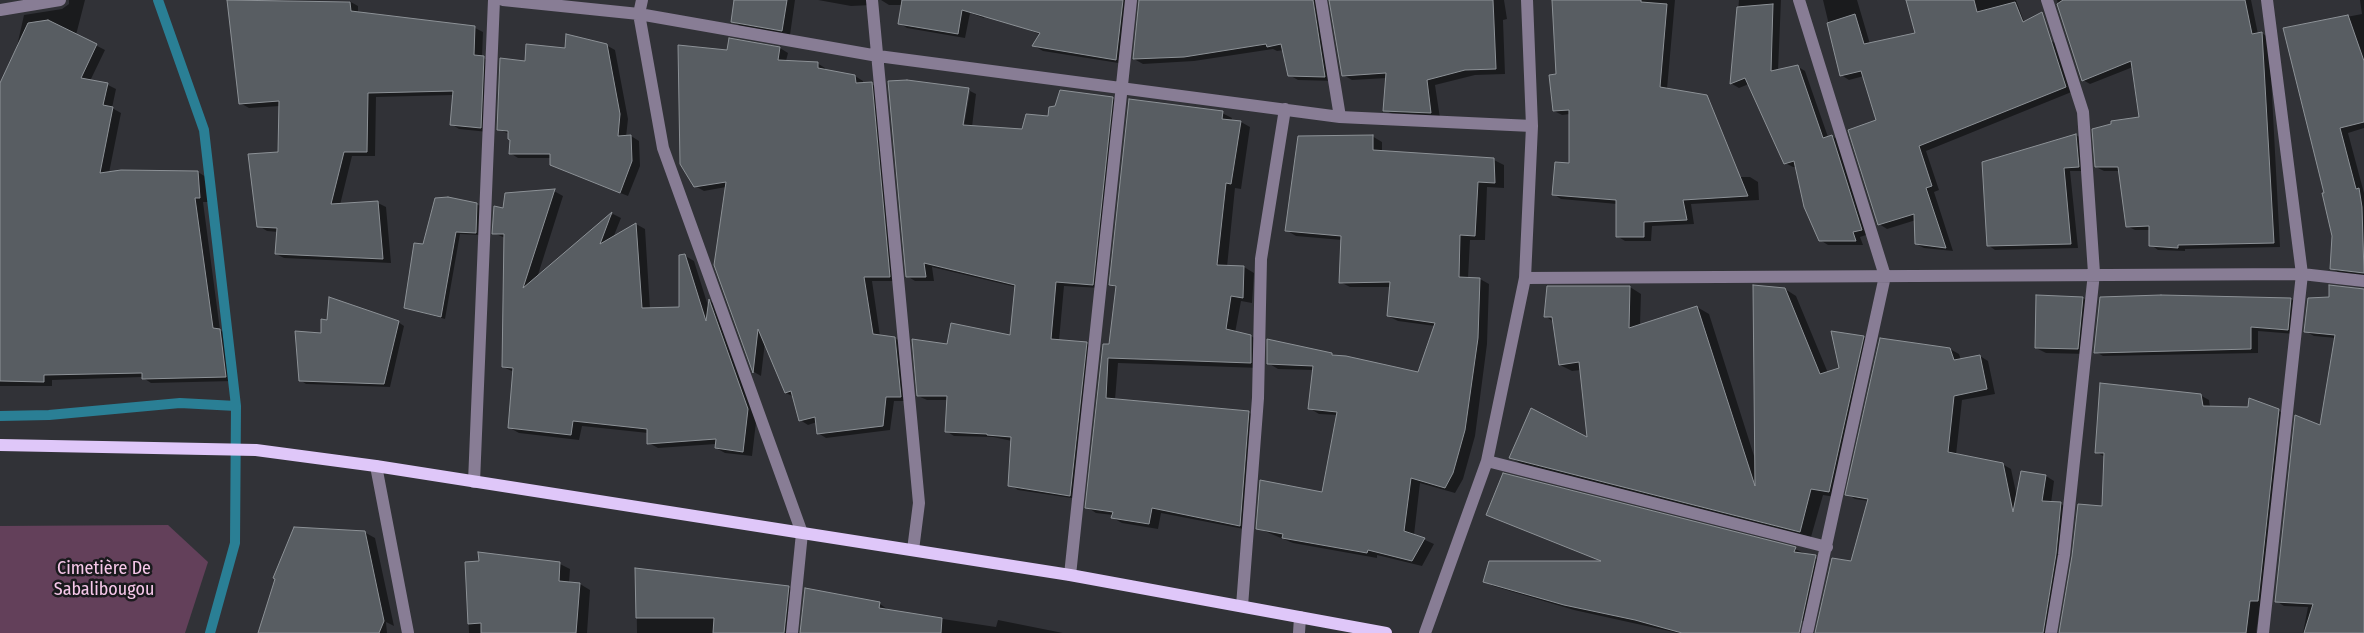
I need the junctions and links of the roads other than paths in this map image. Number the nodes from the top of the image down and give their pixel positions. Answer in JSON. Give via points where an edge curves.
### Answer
{"nodes":[{"id":1,"x":60,"y":0,"type":"edge"},
{"id":2,"x":494,"y":0,"type":"edge"},
{"id":3,"x":503,"y":0,"type":"edge"},
{"id":4,"x":642,"y":0,"type":"edge"},
{"id":5,"x":872,"y":0,"type":"edge"},
{"id":6,"x":1131,"y":0,"type":"edge"},
{"id":7,"x":1321,"y":0,"type":"edge"},
{"id":8,"x":1528,"y":0,"type":"edge"},
{"id":9,"x":1799,"y":0,"type":"edge"},
{"id":10,"x":2047,"y":0,"type":"edge"},
{"id":11,"x":2267,"y":0,"type":"edge"},
{"id":12,"x":0,"y":10,"type":"edge"},
{"id":13,"x":639,"y":14,"type":"junction"},
{"id":14,"x":878,"y":56,"type":"junction"},
{"id":15,"x":1121,"y":87,"type":"junction"},
{"id":16,"x":1285,"y":109,"type":"junction"},
{"id":17,"x":1340,"y":117,"type":"junction"},
{"id":18,"x":1532,"y":126,"type":"junction"},
{"id":19,"x":2094,"y":273,"type":"junction"},
{"id":20,"x":2302,"y":274,"type":"junction"},
{"id":21,"x":1885,"y":276,"type":"junction"},
{"id":22,"x":1526,"y":278,"type":"junction"},
{"id":23,"x":2364,"y":281,"type":"edge"},
{"id":24,"x":0,"y":445,"type":"edge"},
{"id":25,"x":1487,"y":461,"type":"junction"},
{"id":26,"x":376,"y":466,"type":"junction"},
{"id":27,"x":474,"y":482,"type":"junction"},
{"id":28,"x":802,"y":533,"type":"junction"},
{"id":29,"x":1827,"y":547,"type":"junction"},
{"id":30,"x":913,"y":550,"type":"junction"},
{"id":31,"x":1070,"y":575,"type":"junction"},
{"id":32,"x":1242,"y":606,"type":"junction"},
{"id":33,"x":1300,"y":617,"type":"junction"},
{"id":34,"x":408,"y":633,"type":"edge"},
{"id":35,"x":792,"y":633,"type":"edge"},
{"id":36,"x":1299,"y":633,"type":"edge"},
{"id":37,"x":1386,"y":633,"type":"edge"},
{"id":38,"x":1425,"y":633,"type":"edge"},
{"id":39,"x":1807,"y":633,"type":"edge"},
{"id":40,"x":2051,"y":633,"type":"edge"},
{"id":41,"x":2263,"y":633,"type":"edge"}],
"edges":[{"from":1,"to":12,"type":"street"},
{"from":2,"to":27,"type":"street"},
{"from":3,"to":13,"type":"street"},
{"from":4,"to":13,"type":"street"},
{"from":5,"to":14,"type":"street"},
{"from":6,"to":15,"type":"street"},
{"from":7,"to":17,"type":"street"},
{"from":8,"to":18,"type":"street"},
{"from":9,"to":21,"type":"street"},
{"from":10,"to":19,"type":"street","via":[[2083,112]]},
{"from":11,"to":20,"type":"street"},
{"from":13,"to":14,"type":"street"},
{"from":13,"to":28,"type":"street","via":[[663,148]]},
{"from":14,"to":15,"type":"street"},
{"from":14,"to":30,"type":"street","via":[[919,503]]},
{"from":15,"to":16,"type":"street"},
{"from":15,"to":31,"type":"street"},
{"from":16,"to":17,"type":"street"},
{"from":16,"to":32,"type":"street","via":[[1261,259],[1258,398]]},
{"from":17,"to":18,"type":"street"},
{"from":18,"to":22,"type":"street"},
{"from":19,"to":20,"type":"street"},
{"from":19,"to":21,"type":"street"},
{"from":19,"to":40,"type":"street","via":[[2064,554]]},
{"from":20,"to":23,"type":"street"},
{"from":20,"to":41,"type":"street"},
{"from":21,"to":22,"type":"street"},
{"from":21,"to":29,"type":"street"},
{"from":22,"to":25,"type":"street"},
{"from":24,"to":26,"type":"main road","via":[[256,450]]},
{"from":25,"to":29,"type":"street"},
{"from":25,"to":38,"type":"street"},
{"from":26,"to":27,"type":"main road"},
{"from":26,"to":34,"type":"street"},
{"from":27,"to":28,"type":"main road"},
{"from":28,"to":30,"type":"main road"},
{"from":28,"to":35,"type":"street"},
{"from":29,"to":39,"type":"street"},
{"from":30,"to":31,"type":"main road"},
{"from":31,"to":32,"type":"main road"},
{"from":32,"to":33,"type":"main road"},
{"from":33,"to":36,"type":"street"},
{"from":33,"to":37,"type":"main road"}]}
